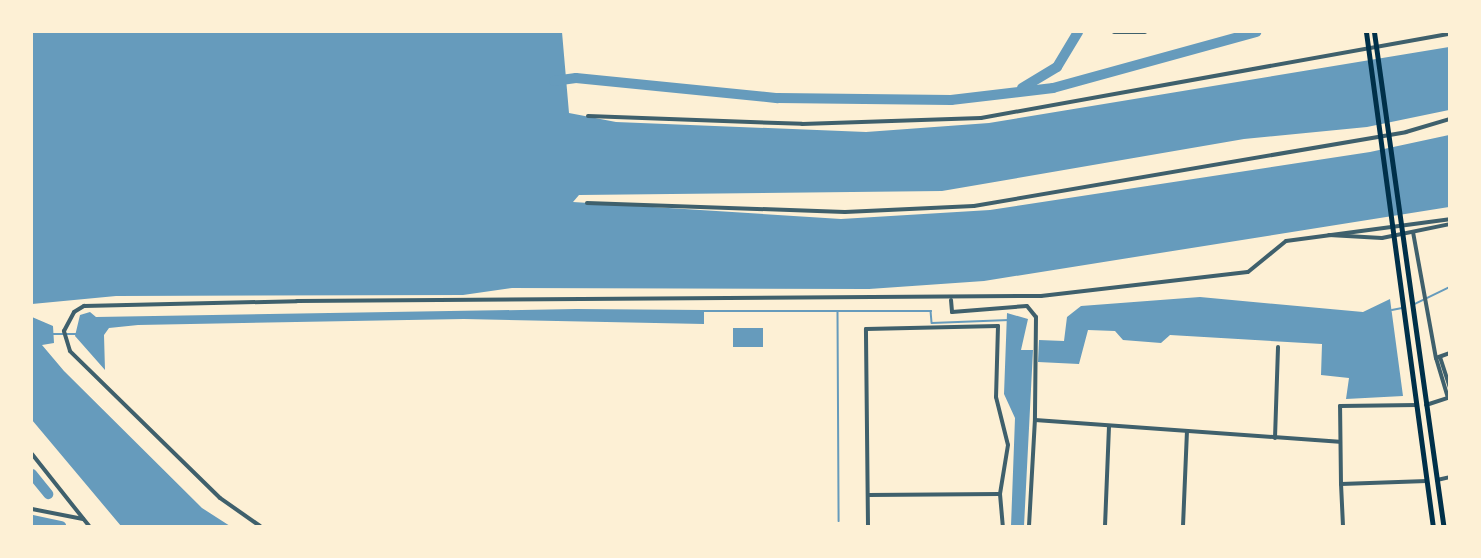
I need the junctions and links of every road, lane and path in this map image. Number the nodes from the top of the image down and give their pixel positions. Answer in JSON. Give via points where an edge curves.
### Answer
{"nodes":[{"id":1,"x":1114,"y":32,"type":"edge"},
{"id":2,"x":1145,"y":32,"type":"edge"},
{"id":3,"x":1366,"y":32,"type":"edge"},
{"id":4,"x":1374,"y":32,"type":"edge"},
{"id":5,"x":1449,"y":34,"type":"edge"},
{"id":6,"x":588,"y":116,"type":"dead end"},
{"id":7,"x":1449,"y":119,"type":"edge"},
{"id":8,"x":587,"y":203,"type":"dead end"},
{"id":9,"x":1449,"y":219,"type":"edge"},
{"id":10,"x":1449,"y":224,"type":"edge"},
{"id":11,"x":1413,"y":232,"type":"junction"},
{"id":12,"x":1324,"y":234,"type":"junction"},
{"id":13,"x":951,"y":300,"type":"junction"},
{"id":14,"x":1278,"y":347,"type":"dead end"},
{"id":15,"x":1449,"y":353,"type":"edge"},
{"id":16,"x":1438,"y":357,"type":"junction"},
{"id":17,"x":1449,"y":388,"type":"edge"},
{"id":18,"x":1417,"y":405,"type":"junction"},
{"id":19,"x":1426,"y":405,"type":"junction"},
{"id":20,"x":1035,"y":420,"type":"junction"},
{"id":21,"x":1109,"y":426,"type":"junction"},
{"id":22,"x":1187,"y":431,"type":"junction"},
{"id":23,"x":1275,"y":438,"type":"junction"},
{"id":24,"x":1339,"y":442,"type":"junction"},
{"id":25,"x":32,"y":454,"type":"edge"},
{"id":26,"x":1449,"y":477,"type":"edge"},
{"id":27,"x":1437,"y":480,"type":"junction"},
{"id":28,"x":1427,"y":481,"type":"junction"},
{"id":29,"x":1341,"y":484,"type":"junction"},
{"id":30,"x":1000,"y":494,"type":"junction"},
{"id":31,"x":868,"y":495,"type":"junction"},
{"id":32,"x":32,"y":508,"type":"edge"},
{"id":33,"x":83,"y":519,"type":"junction"},
{"id":34,"x":89,"y":526,"type":"edge"},
{"id":35,"x":260,"y":526,"type":"edge"},
{"id":36,"x":868,"y":526,"type":"edge"},
{"id":37,"x":1003,"y":526,"type":"edge"},
{"id":38,"x":1029,"y":526,"type":"edge"},
{"id":39,"x":1105,"y":526,"type":"edge"},
{"id":40,"x":1183,"y":526,"type":"edge"},
{"id":41,"x":1343,"y":526,"type":"edge"},
{"id":42,"x":1433,"y":526,"type":"edge"},
{"id":43,"x":1443,"y":526,"type":"edge"}],
"edges":[{"from":1,"to":2,"type":"street"},
{"from":3,"to":18,"type":"main road"},
{"from":4,"to":19,"type":"main road"},
{"from":5,"to":6,"type":"street","via":[[981,118],[802,124]]},
{"from":7,"to":8,"type":"street","via":[[1395,134],[974,206],[855,212]]},
{"from":9,"to":12,"type":"street"},
{"from":10,"to":11,"type":"street"},
{"from":11,"to":12,"type":"street","via":[[1355,239]]},
{"from":11,"to":16,"type":"street"},
{"from":12,"to":13,"type":"street","via":[[1286,241],[1248,272]]},
{"from":13,"to":20,"type":"street","via":[[952,312],[1027,306],[1036,317]]},
{"from":13,"to":35,"type":"street","via":[[84,306],[66,321],[64,338],[70,351],[220,498]]},
{"from":14,"to":23,"type":"street"},
{"from":15,"to":16,"type":"street"},
{"from":16,"to":17,"type":"street"},
{"from":16,"to":19,"type":"street","via":[[1448,398]]},
{"from":18,"to":24,"type":"street","via":[[1340,406]]},
{"from":18,"to":28,"type":"main road"},
{"from":19,"to":27,"type":"main road"},
{"from":20,"to":21,"type":"street"},
{"from":20,"to":38,"type":"street"},
{"from":21,"to":22,"type":"street"},
{"from":21,"to":39,"type":"street"},
{"from":22,"to":23,"type":"street"},
{"from":22,"to":40,"type":"street"},
{"from":23,"to":24,"type":"street"},
{"from":24,"to":29,"type":"street"},
{"from":25,"to":33,"type":"street"},
{"from":26,"to":27,"type":"street"},
{"from":27,"to":43,"type":"main road"},
{"from":28,"to":29,"type":"street"},
{"from":28,"to":42,"type":"main road"},
{"from":29,"to":41,"type":"street"},
{"from":30,"to":31,"type":"street"},
{"from":30,"to":31,"type":"street","via":[[1008,445],[996,397],[998,326],[866,329]]},
{"from":30,"to":37,"type":"street"},
{"from":31,"to":36,"type":"street"},
{"from":32,"to":33,"type":"street"},
{"from":33,"to":34,"type":"street"}]}
